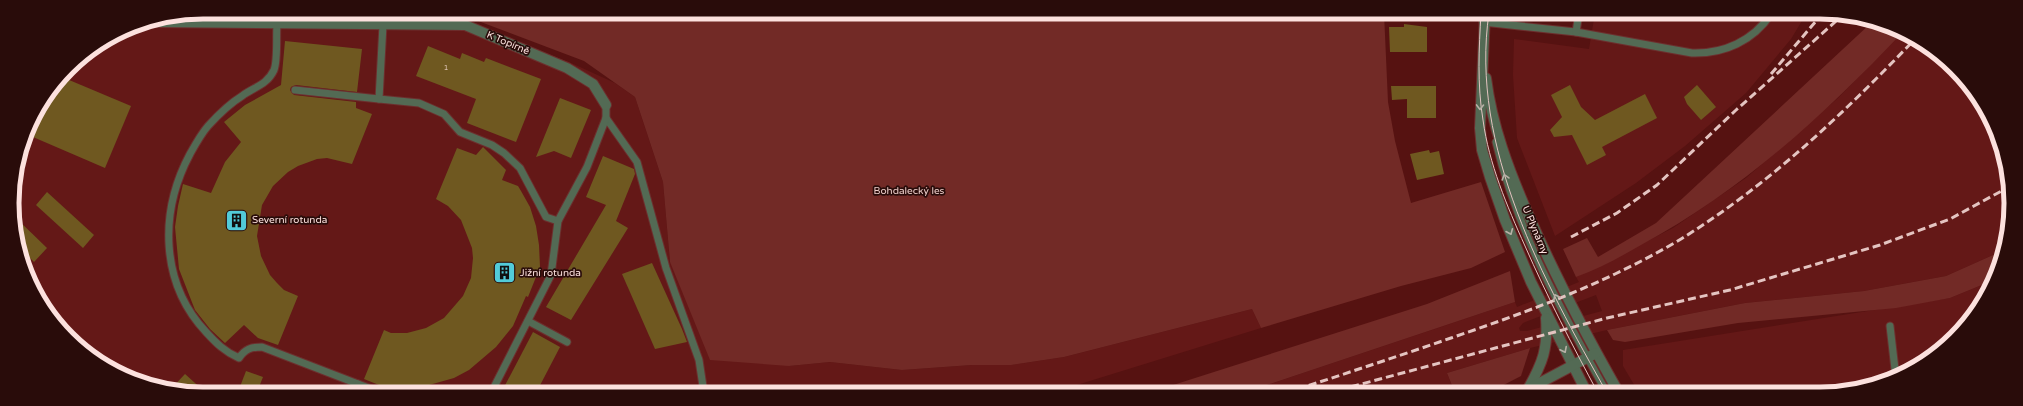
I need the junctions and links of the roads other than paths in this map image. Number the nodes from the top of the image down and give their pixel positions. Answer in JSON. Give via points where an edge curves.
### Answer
{"nodes":[{"id":1,"x":1484,"y":19,"type":"edge"},
{"id":2,"x":1496,"y":19,"type":"edge"},
{"id":3,"x":1578,"y":19,"type":"edge"},
{"id":4,"x":1767,"y":19,"type":"edge"},
{"id":5,"x":170,"y":22,"type":"edge"},
{"id":6,"x":277,"y":25,"type":"junction"},
{"id":7,"x":383,"y":25,"type":"junction"},
{"id":8,"x":1576,"y":32,"type":"junction"},
{"id":9,"x":1483,"y":54,"type":"junction"},
{"id":10,"x":295,"y":90,"type":"dead end"},
{"id":11,"x":1488,"y":96,"type":"junction"},
{"id":12,"x":380,"y":99,"type":"junction"},
{"id":13,"x":606,"y":105,"type":"joint"},
{"id":14,"x":606,"y":118,"type":"junction"},
{"id":15,"x":558,"y":221,"type":"junction"},
{"id":16,"x":1546,"y":314,"type":"junction"},
{"id":17,"x":528,"y":321,"type":"junction"},
{"id":18,"x":1890,"y":326,"type":"dead end"},
{"id":19,"x":567,"y":342,"type":"dead end"},
{"id":20,"x":1596,"y":353,"type":"junction"},
{"id":21,"x":1587,"y":358,"type":"junction"},
{"id":22,"x":1572,"y":366,"type":"junction"},
{"id":23,"x":1895,"y":371,"type":"edge"},
{"id":24,"x":358,"y":384,"type":"junction"},
{"id":25,"x":356,"y":387,"type":"edge"},
{"id":26,"x":367,"y":387,"type":"edge"},
{"id":27,"x":494,"y":387,"type":"edge"},
{"id":28,"x":703,"y":387,"type":"edge"},
{"id":29,"x":1527,"y":387,"type":"edge"},
{"id":30,"x":1533,"y":387,"type":"edge"},
{"id":31,"x":1584,"y":387,"type":"edge"},
{"id":32,"x":1604,"y":387,"type":"edge"},
{"id":33,"x":1616,"y":387,"type":"edge"}],
"edges":[{"from":1,"to":9,"type":"street","name":"U Plynárny"},
{"from":2,"to":8,"type":"lane"},
{"from":3,"to":8,"type":"lane"},
{"from":4,"to":8,"type":"lane","via":[[1745,40],[1732,47],[1706,53],[1692,53]]},
{"from":5,"to":6,"type":"street","name":"K Topírně"},
{"from":6,"to":7,"type":"street","name":"K Topírně"},
{"from":6,"to":24,"type":"lane","via":[[274,69],[264,84],[242,95],[208,127],[183,169],[170,210],[170,254],[174,278],[182,300],[193,318],[227,353],[239,358],[244,350],[262,347]]},
{"from":7,"to":12,"type":"lane"},
{"from":7,"to":13,"type":"street","name":"K Topírně","via":[[465,25],[567,68],[593,84]]},
{"from":9,"to":11,"type":"street","name":"U Plynárny"},
{"from":9,"to":16,"type":"street","name":"U Plynárny","one_way":true,"via":[[1480,128],[1482,150],[1504,220]]},
{"from":10,"to":12,"type":"lane"},
{"from":11,"to":20,"type":"street","name":"U Plynárny","via":[[1515,183],[1550,264]]},
{"from":21,"to":11,"type":"lane","one_way":true,"via":[[1542,268],[1508,188]]},
{"from":12,"to":15,"type":"lane","via":[[419,103],[444,114],[460,132],[492,145],[520,168],[546,217]]},
{"from":13,"to":14,"type":"lane"},
{"from":14,"to":15,"type":"lane","via":[[587,167]]},
{"from":14,"to":28,"type":"lane","via":[[637,162],[666,268],[699,360]]},
{"from":15,"to":17,"type":"lane","via":[[551,275]]},
{"from":16,"to":22,"type":"street","name":"U Plynárny","one_way":true},
{"from":16,"to":29,"type":"street","via":[[1546,346],[1541,364]]},
{"from":17,"to":19,"type":"lane"},
{"from":17,"to":27,"type":"lane"},
{"from":18,"to":23,"type":"lane"},
{"from":20,"to":21,"type":"street"},
{"from":20,"to":33,"type":"street","name":"U Plynárny"},
{"from":21,"to":22,"type":"street"},
{"from":21,"to":32,"type":"lane"},
{"from":22,"to":30,"type":"street"},
{"from":22,"to":31,"type":"street","name":"U Plynárny"},
{"from":24,"to":25,"type":"lane"},
{"from":24,"to":26,"type":"lane"}]}
